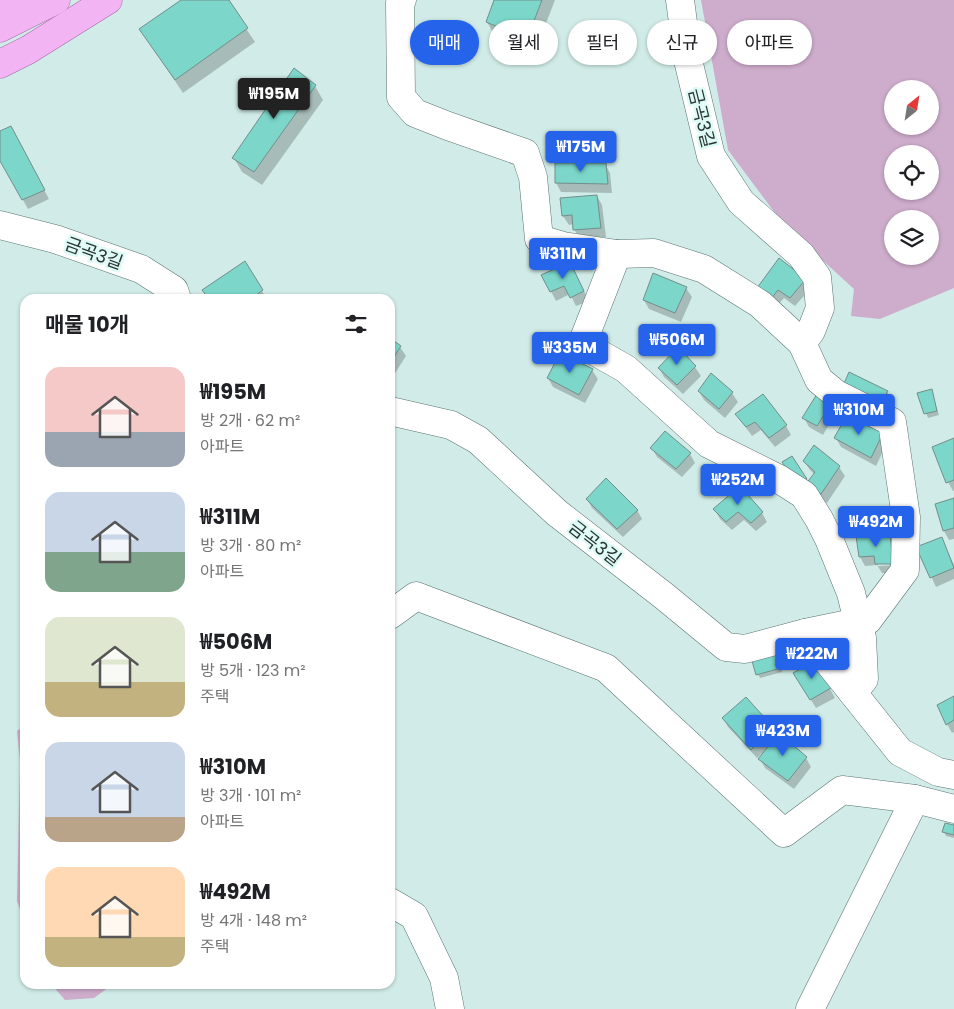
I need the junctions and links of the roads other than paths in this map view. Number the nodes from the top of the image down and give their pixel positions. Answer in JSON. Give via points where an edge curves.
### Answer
{"nodes":[{"id":1,"x":11,"y":0,"type":"edge"},
{"id":2,"x":56,"y":0,"type":"edge"},
{"id":3,"x":108,"y":0,"type":"edge"},
{"id":4,"x":402,"y":0,"type":"edge"},
{"id":5,"x":680,"y":0,"type":"edge"},
{"id":6,"x":0,"y":5,"type":"edge"},
{"id":7,"x":0,"y":28,"type":"edge"},
{"id":8,"x":0,"y":64,"type":"edge"},
{"id":9,"x":0,"y":224,"type":"edge"},
{"id":10,"x":617,"y":254,"type":"junction"},
{"id":11,"x":175,"y":294,"type":"edge"},
{"id":12,"x":802,"y":343,"type":"junction"},
{"id":13,"x":395,"y":412,"type":"edge"},
{"id":14,"x":395,"y":612,"type":"edge"},
{"id":15,"x":857,"y":621,"type":"junction"},
{"id":16,"x":805,"y":633,"type":"junction"},
{"id":17,"x":854,"y":693,"type":"junction"},
{"id":18,"x":954,"y":775,"type":"edge"},
{"id":19,"x":915,"y":799,"type":"junction"},
{"id":20,"x":954,"y":809,"type":"edge"},
{"id":21,"x":395,"y":905,"type":"edge"},
{"id":22,"x":450,"y":1009,"type":"edge"},
{"id":23,"x":810,"y":1009,"type":"edge"}],
"edges":[{"from":1,"to":6,"type":"main road"},
{"from":2,"to":7,"type":"main road"},
{"from":3,"to":8,"type":"main road"},
{"from":4,"to":10,"type":"lane","name":"금곡3길","via":[[400,96],[416,113],[525,153],[533,176],[539,239]]},
{"from":5,"to":12,"type":"lane","name":"금곡3길","via":[[688,60],[711,156],[741,202],[801,255],[817,277],[820,308],[811,331]]},
{"from":9,"to":11,"type":"lane","name":"금곡3길","via":[[141,269]]},
{"from":10,"to":12,"type":"lane","name":"금곡3길","via":[[654,253],[704,270],[760,304]]},
{"from":10,"to":15,"type":"lane","via":[[582,344],[626,369],[709,444],[779,479],[804,496],[829,539],[851,593]]},
{"from":12,"to":15,"type":"lane","name":"금곡3길","via":[[819,380],[836,394],[892,422],[906,517],[905,570],[868,620]]},
{"from":13,"to":16,"type":"lane","name":"금곡3길","via":[[451,425],[478,440],[557,514],[726,647],[745,649]]},
{"from":14,"to":19,"type":"lane","via":[[416,596],[606,668],[784,833],[842,790]]},
{"from":15,"to":16,"type":"lane","name":"금곡3길"},
{"from":15,"to":17,"type":"lane","via":[[862,638],[864,679]]},
{"from":16,"to":17,"type":"lane"},
{"from":17,"to":18,"type":"lane","via":[[900,752],[938,772]]},
{"from":19,"to":20,"type":"lane"},
{"from":19,"to":23,"type":"lane"},
{"from":21,"to":22,"type":"lane","via":[[414,916],[444,978]]}]}
